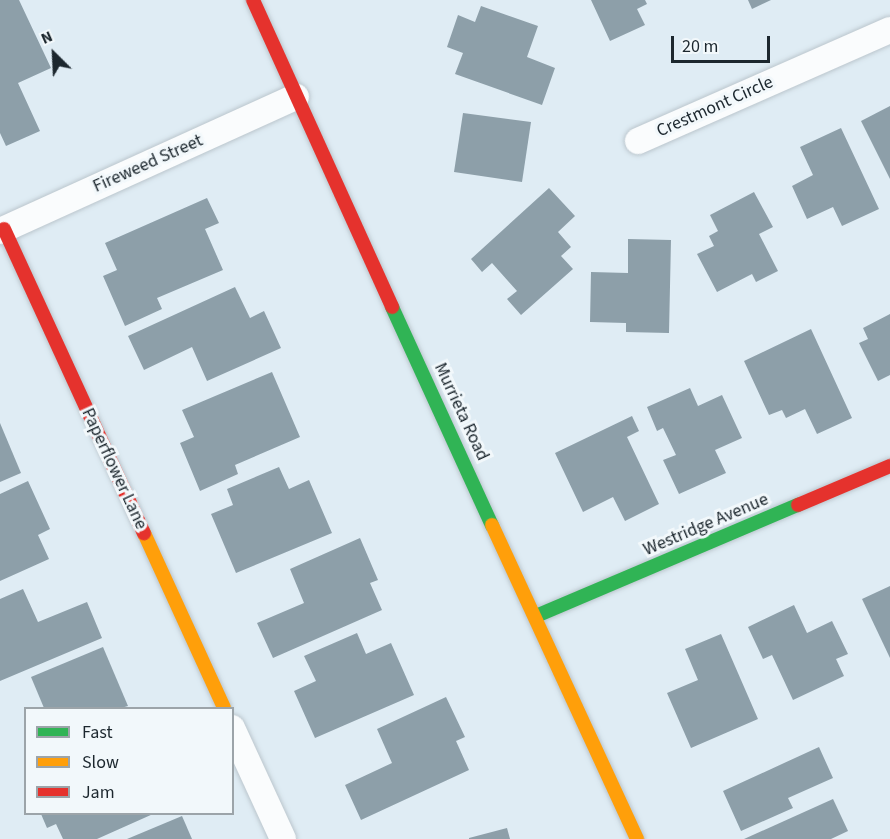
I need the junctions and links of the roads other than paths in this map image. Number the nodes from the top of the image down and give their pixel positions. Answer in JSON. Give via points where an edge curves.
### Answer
{"nodes":[{"id":1,"x":254,"y":0,"type":"edge"},
{"id":2,"x":890,"y":30,"type":"edge"},
{"id":3,"x":296,"y":97,"type":"junction"},
{"id":4,"x":638,"y":141,"type":"dead end"},
{"id":5,"x":2,"y":230,"type":"edge"},
{"id":6,"x":890,"y":466,"type":"edge"},
{"id":7,"x":536,"y":616,"type":"junction"},
{"id":8,"x":224,"y":707,"type":"edge"},
{"id":9,"x":234,"y":732,"type":"edge"},
{"id":10,"x":283,"y":839,"type":"edge"},
{"id":11,"x":637,"y":839,"type":"edge"}],
"edges":[{"from":1,"to":3,"type":"main road","name":"Murrieta Road"},
{"from":2,"to":4,"type":"street","name":"Crestmont Circle"},
{"from":3,"to":5,"type":"street","name":"Fireweed Street"},
{"from":3,"to":7,"type":"main road","name":"Murrieta Road"},
{"from":5,"to":8,"type":"main road","name":"Paperflower Lane"},
{"from":6,"to":7,"type":"main road","name":"Westridge Avenue"},
{"from":7,"to":11,"type":"main road","name":"Murrieta Road"},
{"from":9,"to":10,"type":"street"}]}
